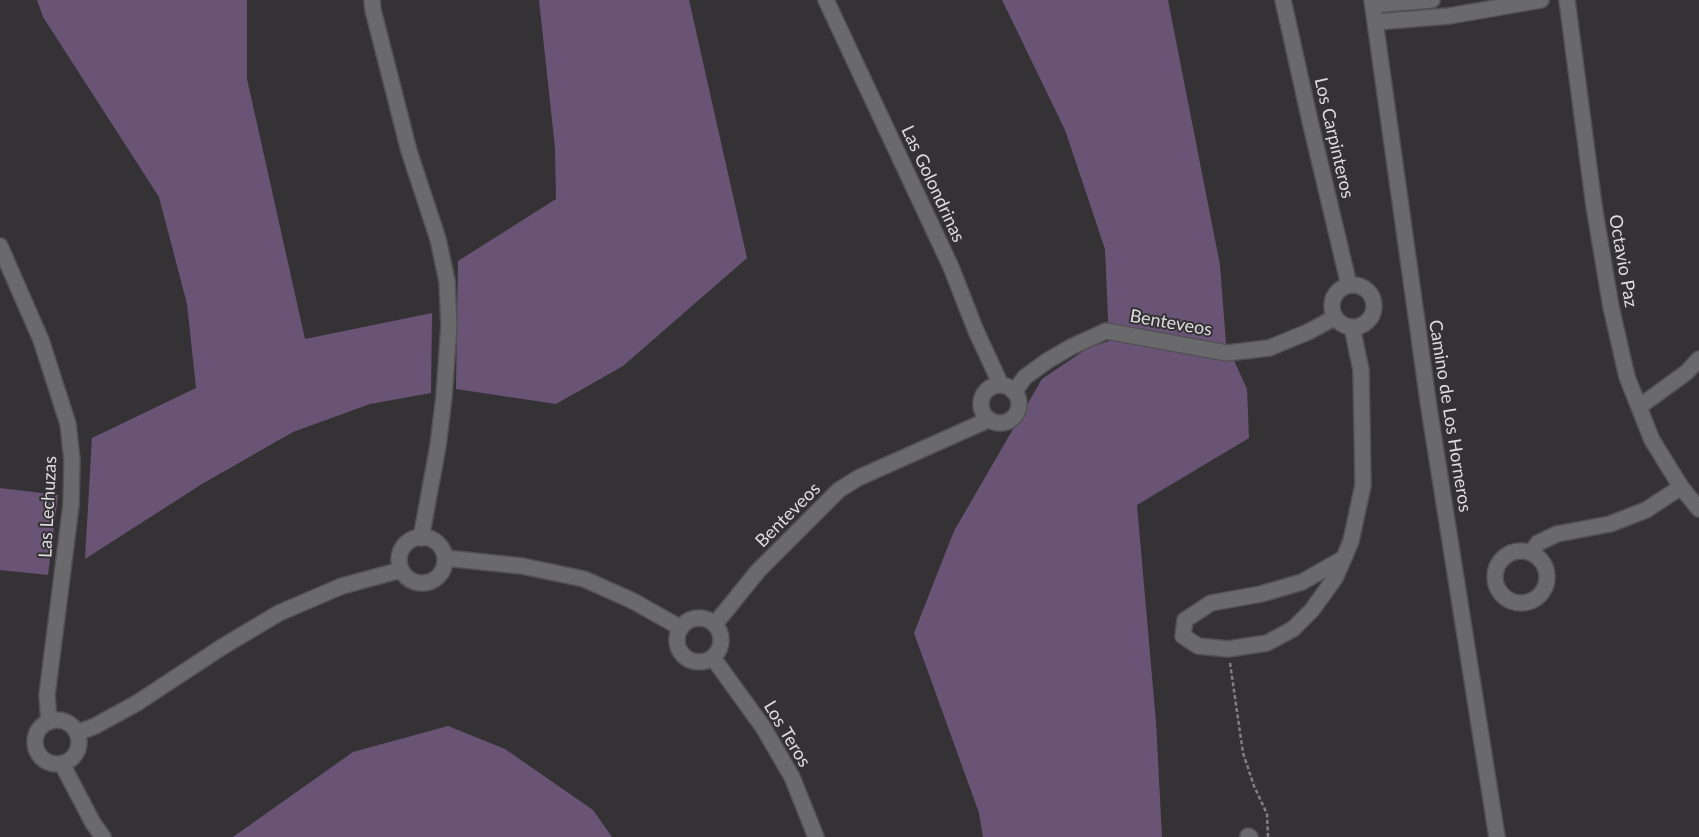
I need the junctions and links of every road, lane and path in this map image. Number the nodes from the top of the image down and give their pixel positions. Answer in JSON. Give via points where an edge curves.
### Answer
{"nodes":[{"id":1,"x":372,"y":0,"type":"edge"},
{"id":2,"x":826,"y":0,"type":"edge"},
{"id":3,"x":1283,"y":0,"type":"edge"},
{"id":4,"x":1432,"y":0,"type":"edge"},
{"id":5,"x":1541,"y":0,"type":"edge"},
{"id":6,"x":1567,"y":0,"type":"edge"},
{"id":7,"x":1373,"y":2,"type":"edge"},
{"id":8,"x":1375,"y":22,"type":"junction"},
{"id":9,"x":0,"y":246,"type":"edge"},
{"id":10,"x":1349,"y":285,"type":"junction"},
{"id":11,"x":1334,"y":318,"type":"junction"},
{"id":12,"x":1352,"y":327,"type":"junction"},
{"id":13,"x":1699,"y":359,"type":"edge"},
{"id":14,"x":1008,"y":389,"type":"junction"},
{"id":15,"x":1639,"y":407,"type":"junction"},
{"id":16,"x":988,"y":420,"type":"junction"},
{"id":17,"x":1681,"y":487,"type":"junction"},
{"id":18,"x":1699,"y":509,"type":"edge"},
{"id":19,"x":421,"y":538,"type":"junction"},
{"id":20,"x":1531,"y":553,"type":"dead end"},
{"id":21,"x":445,"y":558,"type":"junction"},
{"id":22,"x":1344,"y":558,"type":"junction"},
{"id":23,"x":401,"y":570,"type":"junction"},
{"id":24,"x":715,"y":624,"type":"junction"},
{"id":25,"x":681,"y":628,"type":"junction"},
{"id":26,"x":1228,"y":649,"type":"junction"},
{"id":27,"x":713,"y":658,"type":"junction"},
{"id":28,"x":48,"y":722,"type":"junction"},
{"id":29,"x":77,"y":733,"type":"junction"},
{"id":30,"x":62,"y":764,"type":"junction"},
{"id":31,"x":103,"y":837,"type":"edge"},
{"id":32,"x":816,"y":837,"type":"edge"},
{"id":33,"x":1268,"y":837,"type":"edge"},
{"id":34,"x":1497,"y":837,"type":"edge"}],
"edges":[{"from":1,"to":19,"type":"street","via":[[409,151],[438,239],[447,281],[449,326],[444,396]]},
{"from":2,"to":14,"type":"street","name":"Las Golondrinas","via":[[947,258],[976,331]]},
{"from":3,"to":10,"type":"street","name":"Los Carpinteros"},
{"from":4,"to":7,"type":"street"},
{"from":5,"to":8,"type":"street","via":[[1449,16]]},
{"from":6,"to":15,"type":"street","name":"Octavio Paz","via":[[1611,307],[1627,376]]},
{"from":7,"to":8,"type":"street","name":"Camino de Los Horneros"},
{"from":8,"to":34,"type":"street","name":"Camino de Los Horneros","via":[[1429,408]]},
{"from":9,"to":28,"type":"street","name":"Las Lechuzas","via":[[41,340],[68,424],[71,451],[71,505],[47,695]]},
{"from":10,"to":11,"type":"street","via":[[1342,287],[1333,297]]},
{"from":10,"to":12,"type":"street","via":[[1363,287],[1374,304],[1366,323]]},
{"from":11,"to":12,"type":"street"},
{"from":11,"to":14,"type":"street","name":"Benteveos","via":[[1269,348],[1227,352],[1106,331],[1071,347]]},
{"from":12,"to":22,"type":"street","via":[[1361,370],[1363,485],[1352,541]]},
{"from":13,"to":15,"type":"street","via":[[1687,372]]},
{"from":14,"to":16,"type":"street","name":"Benteveos","via":[[990,388],[982,398],[981,410]]},
{"from":14,"to":16,"type":"street","name":"Benteveos","via":[[1019,403],[1016,415],[1006,422]]},
{"from":15,"to":17,"type":"street","name":"Octavio Paz","via":[[1652,440]]},
{"from":16,"to":24,"type":"street","name":"Benteveos","via":[[858,478],[839,490],[758,571]]},
{"from":17,"to":18,"type":"street","name":"Octavio Paz"},
{"from":17,"to":20,"type":"street","via":[[1646,510],[1610,524],[1557,534],[1538,543]]},
{"from":19,"to":21,"type":"street","via":[[439,545]]},
{"from":19,"to":23,"type":"street","via":[[414,539],[403,549]]},
{"from":21,"to":23,"type":"street","via":[[442,572],[432,581],[417,583]]},
{"from":21,"to":25,"type":"street","via":[[522,566],[584,579]]},
{"from":22,"to":26,"type":"street","via":[[1312,610],[1294,629],[1266,643]]},
{"from":22,"to":26,"type":"street","via":[[1302,582],[1211,603],[1185,620],[1183,636],[1198,646]]},
{"from":23,"to":29,"type":"street","via":[[342,586],[279,613],[137,703]]},
{"from":24,"to":25,"type":"street","via":[[693,618]]},
{"from":24,"to":27,"type":"street","via":[[722,641]]},
{"from":25,"to":27,"type":"street","via":[[677,641],[686,658],[700,663]]},
{"from":26,"to":33,"type":"path","via":[[1243,753],[1267,814]]},
{"from":27,"to":32,"type":"street","name":"Los Teros","via":[[763,727],[792,777]]},
{"from":28,"to":29,"type":"street","via":[[68,723]]},
{"from":28,"to":30,"type":"street","via":[[38,732],[38,753],[48,762]]},
{"from":29,"to":30,"type":"street","via":[[78,748]]},
{"from":30,"to":31,"type":"street"}]}
